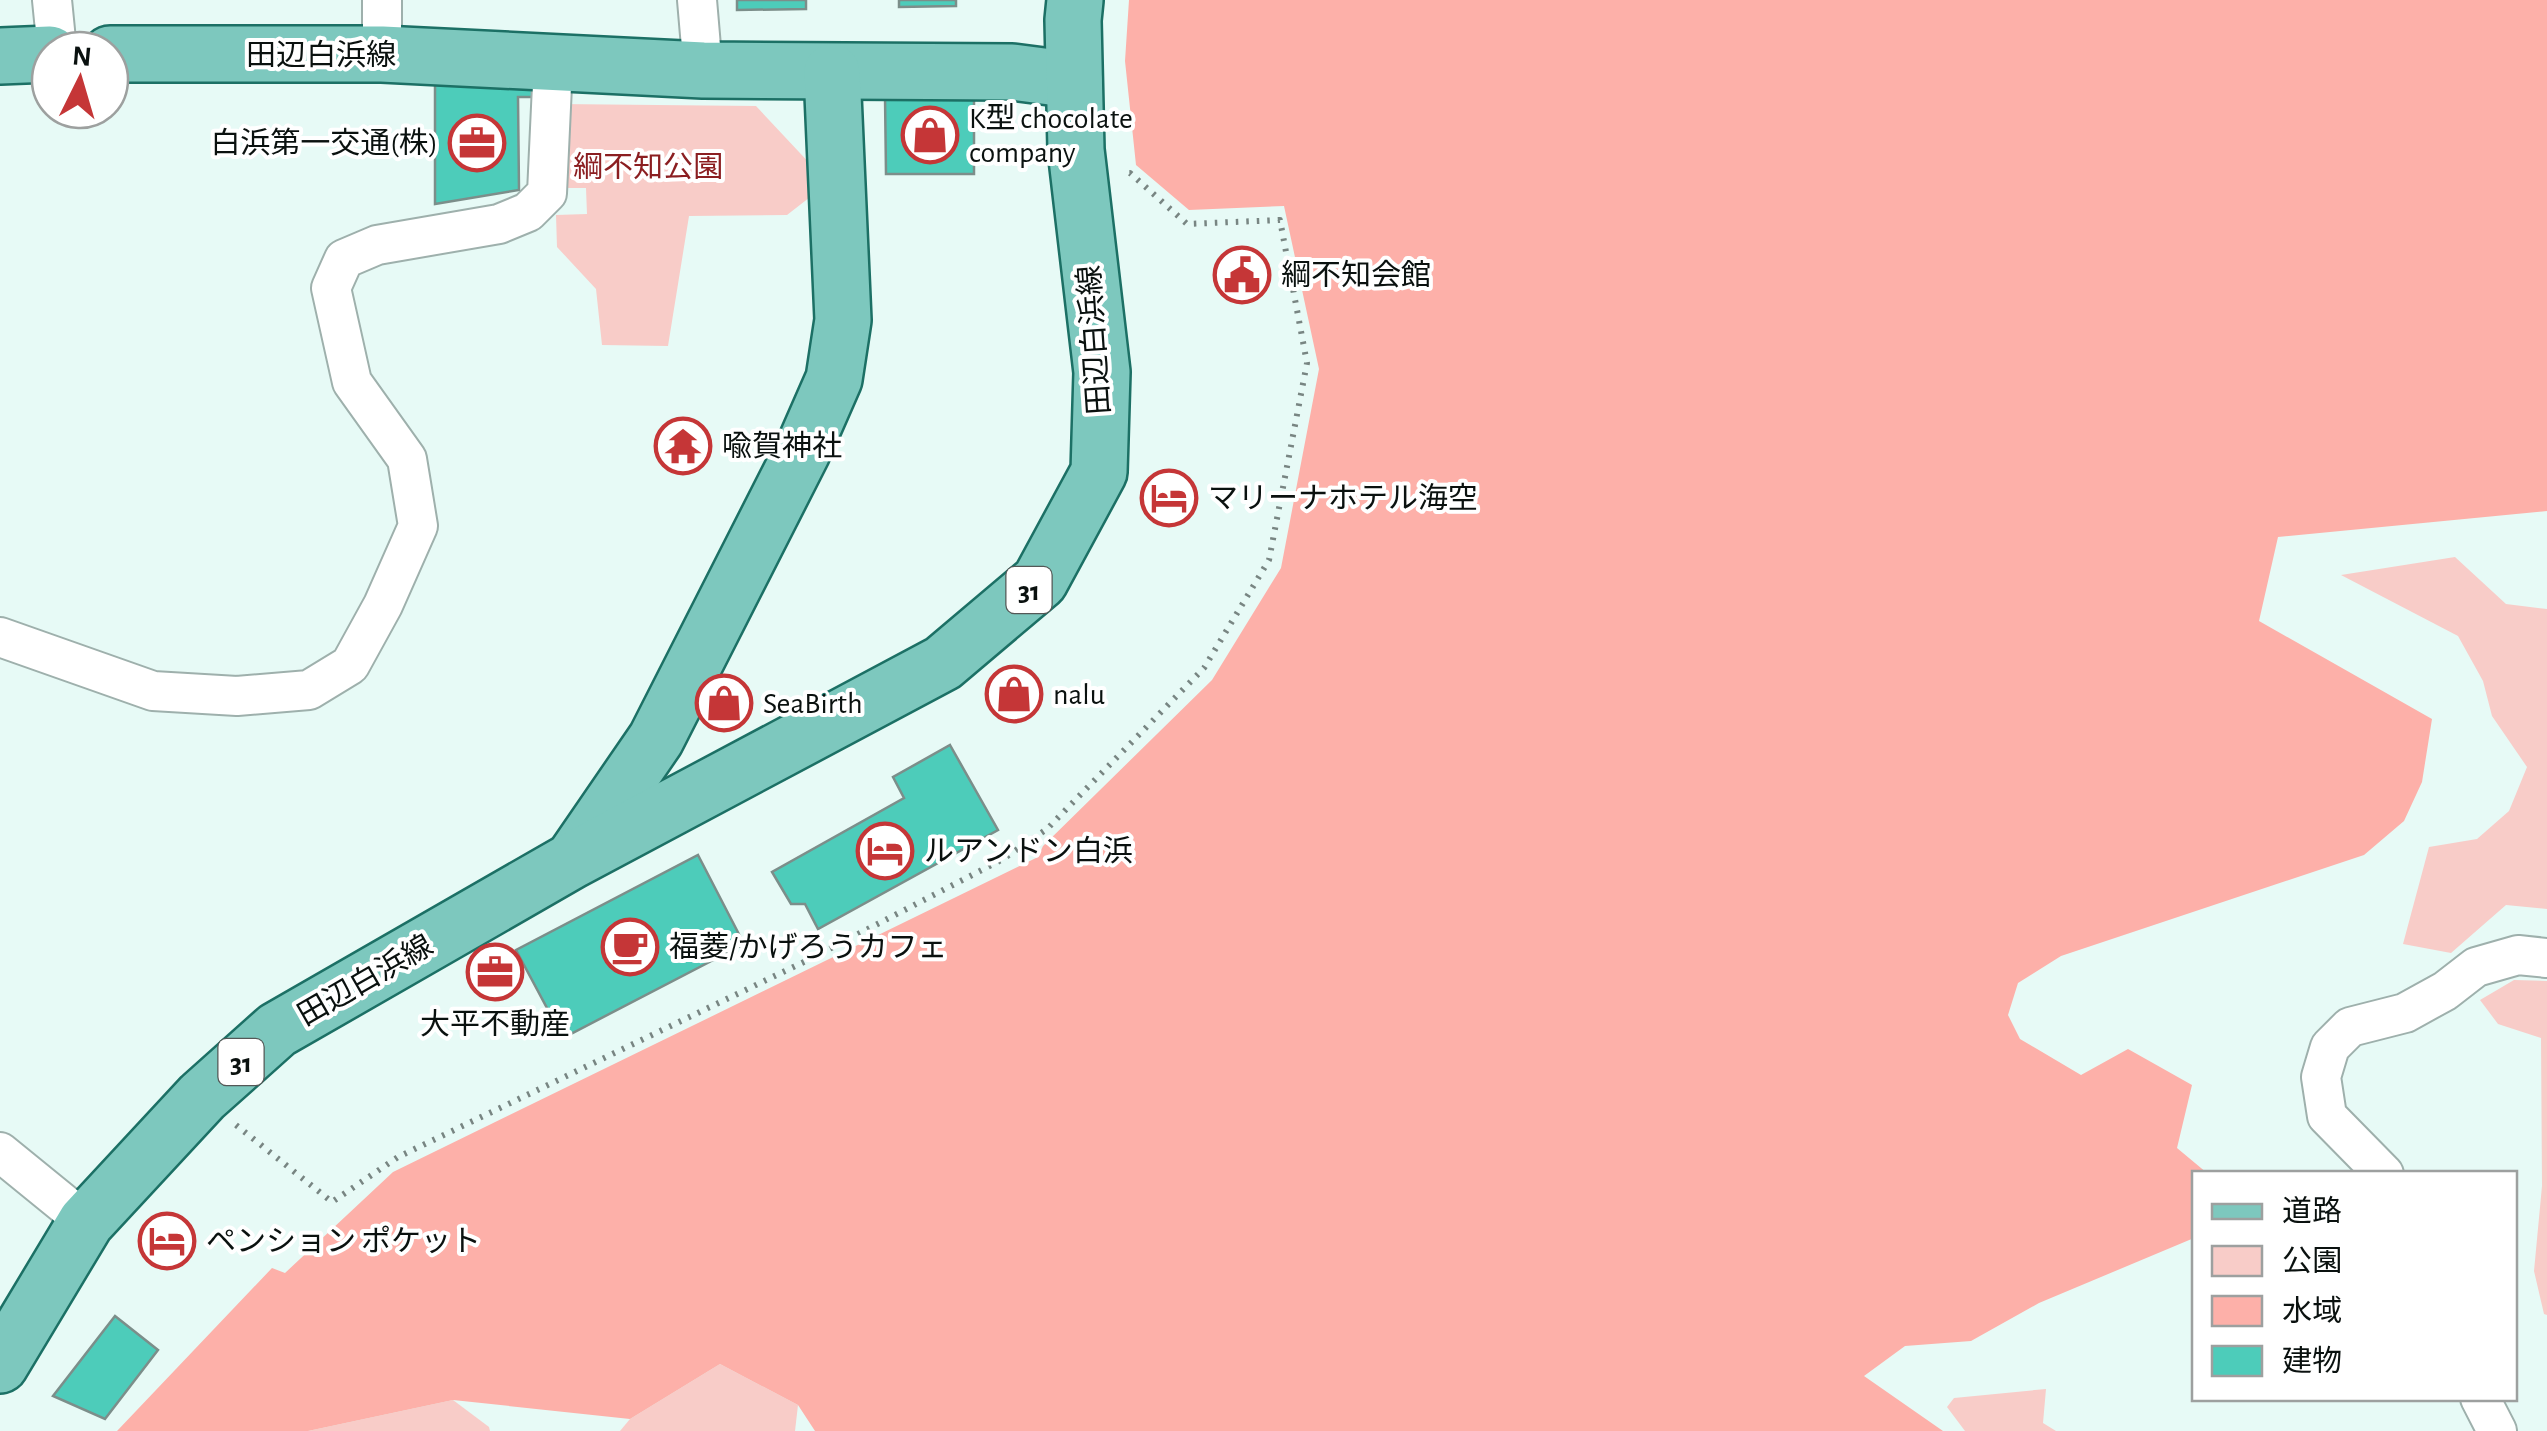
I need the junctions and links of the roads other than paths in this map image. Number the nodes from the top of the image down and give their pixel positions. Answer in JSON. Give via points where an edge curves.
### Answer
{"nodes":[{"id":1,"x":52,"y":0,"type":"edge"},
{"id":2,"x":382,"y":0,"type":"edge"},
{"id":3,"x":697,"y":0,"type":"edge"},
{"id":4,"x":1075,"y":0,"type":"edge"},
{"id":5,"x":55,"y":30,"type":"edge"},
{"id":6,"x":130,"y":54,"type":"edge"},
{"id":7,"x":382,"y":54,"type":"junction"},
{"id":8,"x":30,"y":55,"type":"edge"},
{"id":9,"x":0,"y":56,"type":"edge"},
{"id":10,"x":553,"y":64,"type":"junction"},
{"id":11,"x":703,"y":70,"type":"junction"},
{"id":12,"x":832,"y":72,"type":"junction"},
{"id":13,"x":1074,"y":80,"type":"junction"},
{"id":14,"x":0,"y":637,"type":"edge"},
{"id":15,"x":572,"y":860,"type":"junction"},
{"id":16,"x":2547,"y":958,"type":"edge"},
{"id":17,"x":0,"y":1152,"type":"edge"},
{"id":18,"x":2381,"y":1171,"type":"edge"},
{"id":19,"x":86,"y":1222,"type":"junction"},
{"id":20,"x":0,"y":1365,"type":"edge"},
{"id":21,"x":2482,"y":1401,"type":"edge"},
{"id":22,"x":2497,"y":1431,"type":"edge"}],
"edges":[{"from":1,"to":5,"type":"street"},
{"from":2,"to":7,"type":"street"},
{"from":3,"to":11,"type":"street"},
{"from":4,"to":13,"type":"main road"},
{"from":6,"to":7,"type":"main road","name":"田辺白浜線"},
{"from":7,"to":10,"type":"main road","name":"田辺白浜線"},
{"from":8,"to":9,"type":"main road"},
{"from":10,"to":11,"type":"main road","name":"田辺白浜線"},
{"from":10,"to":14,"type":"street","via":[[546,194],[528,212],[500,224],[377,245],[344,259],[331,288],[352,382],[407,459],[418,526],[350,666],[309,690],[237,696],[153,691]]},
{"from":11,"to":12,"type":"main road","name":"田辺白浜線"},
{"from":12,"to":13,"type":"main road","name":"田辺白浜線","via":[[1012,72]]},
{"from":12,"to":15,"type":"main road","name":"田辺白浜線","number":"31","via":[[844,320],[834,379],[656,739]]},
{"from":13,"to":15,"type":"main road","name":"田辺白浜線","number":"31","via":[[1102,372],[1099,472],[1040,581],[943,663]]},
{"from":15,"to":19,"type":"main road","name":"田辺白浜線","number":"31","via":[[277,1030],[202,1097]]},
{"from":16,"to":18,"type":"street","via":[[2518,955],[2476,967],[2405,1013],[2350,1027],[2330,1047],[2321,1077],[2326,1116]]},
{"from":17,"to":19,"type":"street"},
{"from":19,"to":20,"type":"main road","name":"田辺白浜線","number":"31"},
{"from":21,"to":22,"type":"street"}]}
